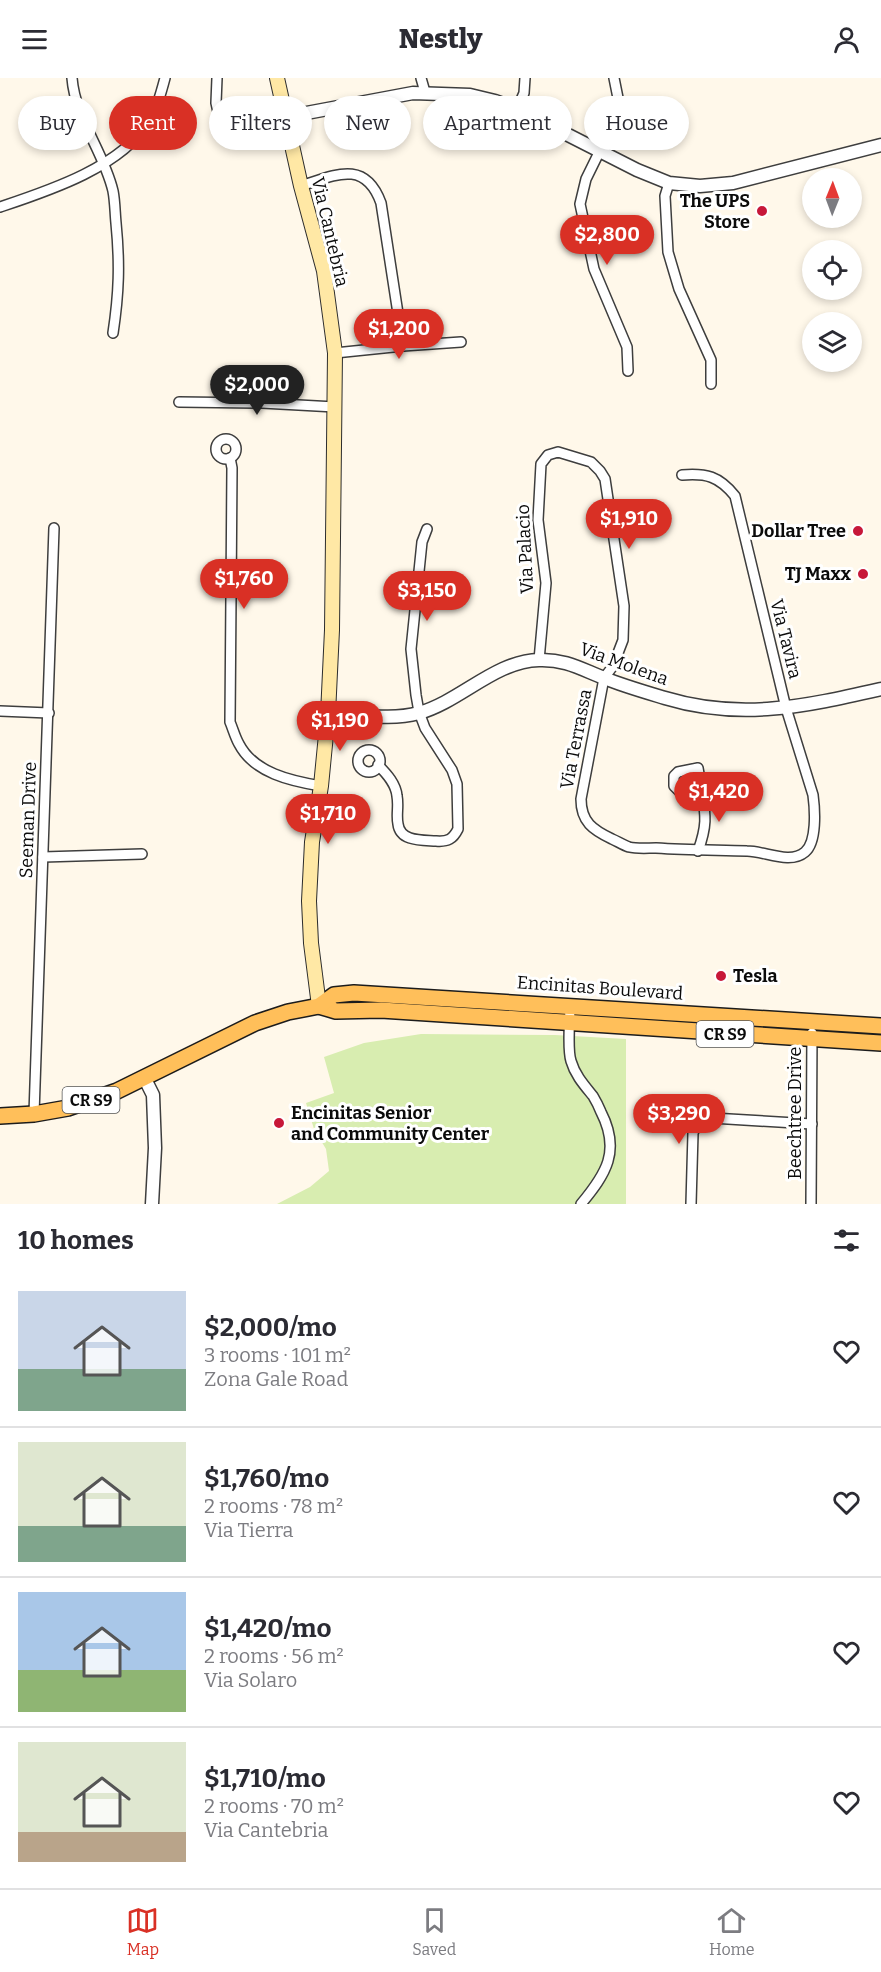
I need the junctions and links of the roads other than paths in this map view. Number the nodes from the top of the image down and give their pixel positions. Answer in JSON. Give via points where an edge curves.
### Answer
{"nodes":[{"id":1,"x":72,"y":78,"type":"edge"},
{"id":2,"x":165,"y":78,"type":"edge"},
{"id":3,"x":217,"y":78,"type":"edge"},
{"id":4,"x":277,"y":78,"type":"edge"},
{"id":5,"x":421,"y":78,"type":"edge"},
{"id":6,"x":525,"y":78,"type":"edge"},
{"id":7,"x":614,"y":78,"type":"edge"},
{"id":8,"x":425,"y":93,"type":"junction"},
{"id":9,"x":216,"y":96,"type":"edge"},
{"id":10,"x":281,"y":96,"type":"edge"},
{"id":11,"x":475,"y":96,"type":"edge"},
{"id":12,"x":523,"y":96,"type":"edge"},
{"id":13,"x":312,"y":112,"type":"edge"},
{"id":14,"x":572,"y":137,"type":"edge"},
{"id":15,"x":881,"y":145,"type":"edge"},
{"id":16,"x":293,"y":150,"type":"edge"},
{"id":17,"x":600,"y":152,"type":"junction"},
{"id":18,"x":104,"y":164,"type":"junction"},
{"id":19,"x":669,"y":183,"type":"junction"},
{"id":20,"x":301,"y":186,"type":"junction"},
{"id":21,"x":0,"y":207,"type":"edge"},
{"id":22,"x":113,"y":333,"type":"dead end"},
{"id":23,"x":461,"y":342,"type":"dead end"},
{"id":24,"x":403,"y":346,"type":"junction"},
{"id":25,"x":335,"y":353,"type":"junction"},
{"id":26,"x":628,"y":371,"type":"dead end"},
{"id":27,"x":711,"y":384,"type":"dead end"},
{"id":28,"x":179,"y":402,"type":"dead end"},
{"id":29,"x":335,"y":407,"type":"junction"},
{"id":30,"x":562,"y":454,"type":"joint"},
{"id":31,"x":230,"y":458,"type":"dead end"},
{"id":32,"x":681,"y":475,"type":"dead end"},
{"id":33,"x":54,"y":528,"type":"dead end"},
{"id":34,"x":427,"y":529,"type":"dead end"},
{"id":35,"x":539,"y":660,"type":"junction"},
{"id":36,"x":604,"y":678,"type":"junction"},
{"id":37,"x":881,"y":689,"type":"edge"},
{"id":38,"x":786,"y":708,"type":"junction"},
{"id":39,"x":0,"y":711,"type":"edge"},
{"id":40,"x":419,"y":712,"type":"junction"},
{"id":41,"x":49,"y":713,"type":"junction"},
{"id":42,"x":328,"y":714,"type":"junction"},
{"id":43,"x":378,"y":765,"type":"dead end"},
{"id":44,"x":321,"y":786,"type":"junction"},
{"id":45,"x":702,"y":790,"type":"dead end"},
{"id":46,"x":698,"y":851,"type":"junction"},
{"id":47,"x":142,"y":854,"type":"dead end"},
{"id":48,"x":43,"y":857,"type":"junction"},
{"id":49,"x":319,"y":1006,"type":"junction"},
{"id":50,"x":570,"y":1006,"type":"junction"},
{"id":51,"x":812,"y":1022,"type":"junction"},
{"id":52,"x":570,"y":1023,"type":"junction"},
{"id":53,"x":881,"y":1026,"type":"edge"},
{"id":54,"x":812,"y":1040,"type":"junction"},
{"id":55,"x":881,"y":1042,"type":"edge"},
{"id":56,"x":144,"y":1077,"type":"junction"},
{"id":57,"x":34,"y":1114,"type":"junction"},
{"id":58,"x":0,"y":1116,"type":"edge"},
{"id":59,"x":812,"y":1124,"type":"junction"},
{"id":60,"x":152,"y":1204,"type":"edge"},
{"id":61,"x":581,"y":1204,"type":"edge"},
{"id":62,"x":691,"y":1204,"type":"edge"},
{"id":63,"x":811,"y":1204,"type":"edge"}],
"edges":[{"from":1,"to":18,"type":"street","via":[[81,114]]},
{"from":2,"to":18,"type":"street","via":[[148,123],[134,142]]},
{"from":3,"to":9,"type":"street"},
{"from":4,"to":10,"type":"main road","name":"Via Cantebria"},
{"from":5,"to":8,"type":"street"},
{"from":6,"to":12,"type":"street"},
{"from":7,"to":17,"type":"street","via":[[617,110]]},
{"from":8,"to":11,"type":"street"},
{"from":8,"to":13,"type":"street"},
{"from":14,"to":17,"type":"street"},
{"from":15,"to":19,"type":"street","via":[[733,183]]},
{"from":16,"to":20,"type":"main road","name":"Via Cantebria"},
{"from":17,"to":19,"type":"street"},
{"from":17,"to":26,"type":"street","via":[[586,179],[581,212],[594,269],[627,347]]},
{"from":18,"to":21,"type":"street","via":[[54,189]]},
{"from":18,"to":22,"type":"street","via":[[113,191],[120,262]]},
{"from":19,"to":27,"type":"street","via":[[665,196],[668,252],[679,289],[711,360]]},
{"from":20,"to":24,"type":"street","via":[[347,174],[356,175],[376,188]]},
{"from":20,"to":25,"type":"main road","name":"Via Cantebria","via":[[324,271]]},
{"from":23,"to":24,"type":"street"},
{"from":24,"to":25,"type":"street"},
{"from":25,"to":29,"type":"main road","name":"Via Cantebria"},
{"from":28,"to":29,"type":"street"},
{"from":29,"to":42,"type":"main road","name":"Via Cantebria"},
{"from":30,"to":35,"type":"street","name":"Via Palacio","via":[[548,455],[541,464],[538,520],[546,583]]},
{"from":30,"to":36,"type":"street","name":"Via Terrassa","via":[[591,462],[605,479],[624,606],[623,640]]},
{"from":31,"to":44,"type":"street","via":[[230,722],[240,746],[260,766],[290,781]]},
{"from":32,"to":38,"type":"street","name":"Via Tavira","via":[[714,478],[735,495]]},
{"from":33,"to":41,"type":"street","name":"Seeman Drive"},
{"from":34,"to":40,"type":"street","via":[[411,650]]},
{"from":35,"to":36,"type":"street","name":"Via Molena","via":[[568,662]]},
{"from":35,"to":40,"type":"street","name":"Via Molena","via":[[501,670],[467,691]]},
{"from":36,"to":38,"type":"street","name":"Via Molena","via":[[699,706]]},
{"from":36,"to":46,"type":"street","name":"Via Terrassa","via":[[581,799],[584,815],[595,830],[629,847]]},
{"from":37,"to":38,"type":"street","name":"Via Molena"},
{"from":38,"to":46,"type":"street","name":"Via Terrassa","via":[[813,795],[812,843],[797,857],[750,851]]},
{"from":39,"to":41,"type":"street"},
{"from":40,"to":42,"type":"street","name":"Via Molena","via":[[383,717]]},
{"from":40,"to":43,"type":"street","via":[[457,784],[455,835],[443,841],[413,840],[402,835],[397,795],[391,779]]},
{"from":41,"to":48,"type":"street","name":"Seeman Drive"},
{"from":42,"to":44,"type":"main road","name":"Via Cantebria"},
{"from":44,"to":49,"type":"main road","name":"Via Cantebria","via":[[312,842],[309,901]]},
{"from":45,"to":46,"type":"street","via":[[705,831]]},
{"from":47,"to":48,"type":"street"},
{"from":48,"to":57,"type":"street","name":"Seeman Drive"},
{"from":49,"to":50,"type":"main road","name":"Encinitas Boulevard","number":"CR S9","via":[[334,995],[354,993]]},
{"from":49,"to":52,"type":"main road","name":"Encinitas Boulevard","number":"CR S9","via":[[336,1011],[381,1010]]},
{"from":49,"to":56,"type":"main road","name":"Encinitas Boulevard","number":"CR S9","via":[[255,1023]]},
{"from":50,"to":51,"type":"main road","name":"Encinitas Boulevard","number":"CR S9"},
{"from":50,"to":52,"type":"street"},
{"from":51,"to":53,"type":"main road","name":"Encinitas Boulevard","number":"CR S9"},
{"from":51,"to":54,"type":"street","name":"Beechtree Drive"},
{"from":52,"to":54,"type":"main road","name":"Encinitas Boulevard","number":"CR S9"},
{"from":52,"to":61,"type":"street","name":"Encinitas Boulevard","via":[[570,1059],[609,1128],[610,1144],[609,1160],[598,1184]]},
{"from":54,"to":55,"type":"main road","name":"Encinitas Boulevard","number":"CR S9"},
{"from":54,"to":59,"type":"street","name":"Beechtree Drive"},
{"from":56,"to":57,"type":"main road","name":"Encinitas Boulevard","number":"CR S9","via":[[68,1108]]},
{"from":56,"to":60,"type":"street","via":[[153,1095]]},
{"from":57,"to":58,"type":"main road","name":"Encinitas Boulevard","number":"CR S9"},
{"from":59,"to":62,"type":"street","via":[[703,1119],[693,1133]]},
{"from":59,"to":63,"type":"street","name":"Beechtree Drive"}]}
